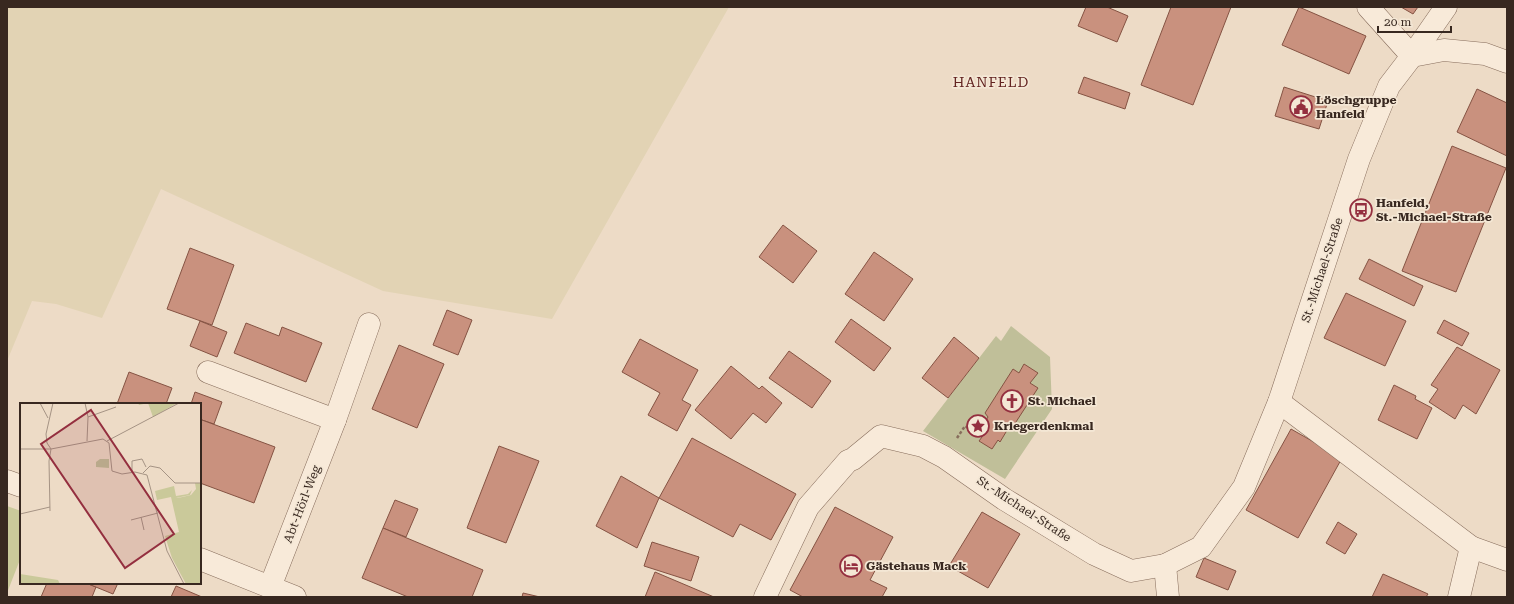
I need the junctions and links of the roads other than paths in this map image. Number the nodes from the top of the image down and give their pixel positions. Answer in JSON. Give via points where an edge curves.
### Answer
{"nodes":[{"id":1,"x":1368,"y":7,"type":"edge"},
{"id":2,"x":1446,"y":7,"type":"edge"},
{"id":3,"x":1412,"y":56,"type":"junction"},
{"id":4,"x":1507,"y":62,"type":"edge"},
{"id":5,"x":369,"y":324,"type":"dead end"},
{"id":6,"x":208,"y":372,"type":"dead end"},
{"id":7,"x":1279,"y":402,"type":"junction"},
{"id":8,"x":335,"y":420,"type":"junction"},
{"id":9,"x":7,"y":480,"type":"edge"},
{"id":10,"x":20,"y":486,"type":"edge"},
{"id":11,"x":1471,"y":547,"type":"junction"},
{"id":12,"x":201,"y":559,"type":"edge"},
{"id":13,"x":1507,"y":560,"type":"edge"},
{"id":14,"x":1165,"y":565,"type":"junction"},
{"id":15,"x":270,"y":587,"type":"junction"},
{"id":16,"x":295,"y":597,"type":"edge"},
{"id":17,"x":765,"y":597,"type":"edge"},
{"id":18,"x":1168,"y":597,"type":"edge"},
{"id":19,"x":1459,"y":597,"type":"edge"}],
"edges":[{"from":1,"to":3,"type":"street"},
{"from":2,"to":3,"type":"street","name":"St.-Michael-Straße"},
{"from":3,"to":4,"type":"street","via":[[1444,50],[1485,54]]},
{"from":3,"to":7,"type":"street","name":"St.-Michael-Straße","via":[[1389,86],[1359,159]]},
{"from":5,"to":8,"type":"street","name":"Abt-Hörl-Weg"},
{"from":6,"to":8,"type":"street"},
{"from":7,"to":11,"type":"street"},
{"from":7,"to":14,"type":"street","name":"St.-Michael-Straße","via":[[1244,487],[1201,547]]},
{"from":8,"to":15,"type":"street","name":"Abt-Hörl-Weg"},
{"from":9,"to":10,"type":"street"},
{"from":11,"to":13,"type":"street"},
{"from":11,"to":19,"type":"street"},
{"from":12,"to":15,"type":"street"},
{"from":14,"to":17,"type":"street","name":"St.-Michael-Straße","via":[[1131,571],[1094,554],[1004,499],[944,457],[923,446],[881,436],[848,461],[808,507]]},
{"from":14,"to":18,"type":"street"},
{"from":15,"to":16,"type":"street"}]}
